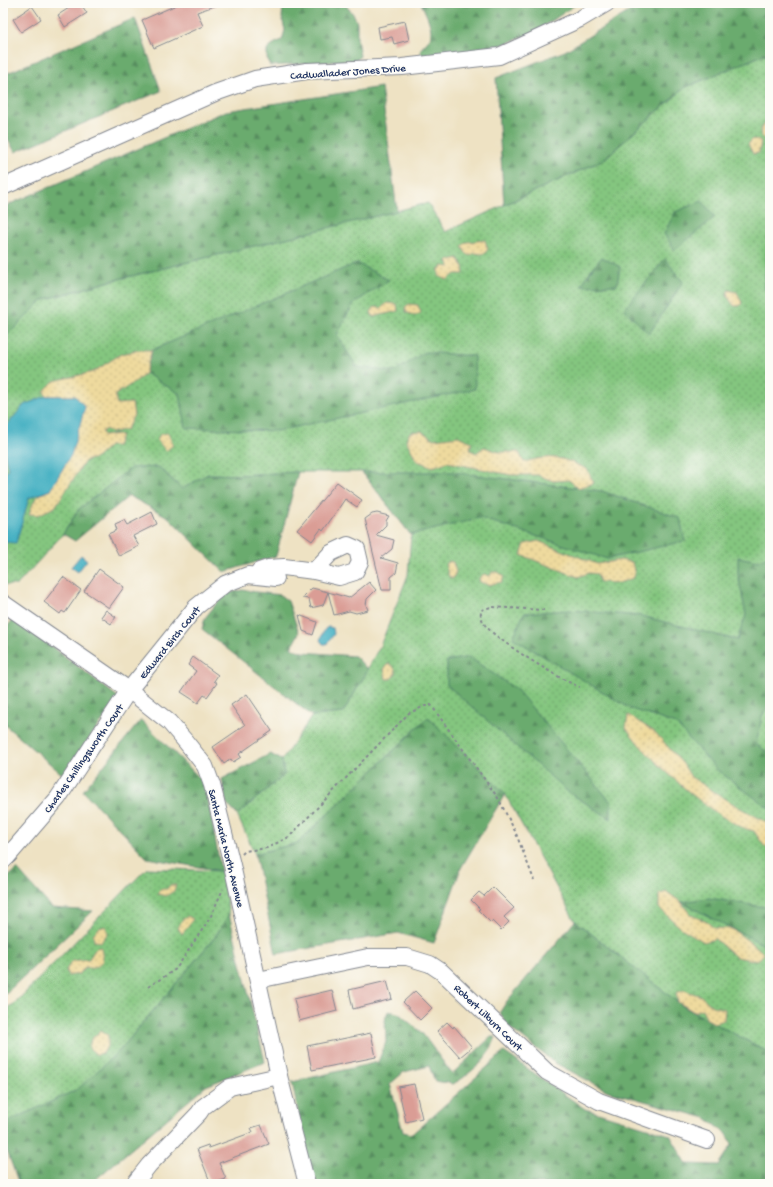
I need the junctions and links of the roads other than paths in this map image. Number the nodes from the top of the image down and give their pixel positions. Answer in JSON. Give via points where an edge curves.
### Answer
{"nodes":[{"id":1,"x":606,"y":3,"type":"edge"},
{"id":2,"x":3,"y":187,"type":"edge"},
{"id":3,"x":314,"y":571,"type":"dead end"},
{"id":4,"x":248,"y":575,"type":"junction"},
{"id":5,"x":276,"y":578,"type":"dead end"},
{"id":6,"x":3,"y":603,"type":"edge"},
{"id":7,"x":130,"y":690,"type":"junction"},
{"id":8,"x":3,"y":861,"type":"edge"},
{"id":9,"x":258,"y":980,"type":"junction"},
{"id":10,"x":278,"y":1076,"type":"junction"},
{"id":11,"x":707,"y":1140,"type":"dead end"},
{"id":12,"x":134,"y":1184,"type":"edge"},
{"id":13,"x":306,"y":1184,"type":"edge"}],
"edges":[{"from":1,"to":2,"type":"street","name":"Cadwallader Jones Drive","via":[[580,19],[499,56],[402,68],[307,71],[255,79],[214,93]]},
{"from":3,"to":4,"type":"street","via":[[284,567],[268,568]]},
{"from":4,"to":5,"type":"street","name":"Edward Birch Court"},
{"from":4,"to":7,"type":"street","name":"Edward Birch Court","via":[[225,584],[196,607]]},
{"from":6,"to":7,"type":"street","name":"Santa Maria North Avenue"},
{"from":7,"to":8,"type":"street","name":"Charles Chillingsworth Court","via":[[58,798]]},
{"from":7,"to":9,"type":"street","name":"Santa Maria North Avenue","via":[[169,722],[205,766],[232,865]]},
{"from":9,"to":10,"type":"street","name":"Santa Maria North Avenue"},
{"from":9,"to":11,"type":"street","name":"Robert Lilburn Court","via":[[368,957],[407,957],[430,964],[442,972],[547,1072],[599,1101]]},
{"from":10,"to":12,"type":"street","via":[[230,1087],[203,1107]]},
{"from":10,"to":13,"type":"street","name":"Santa Maria North Avenue"}]}
